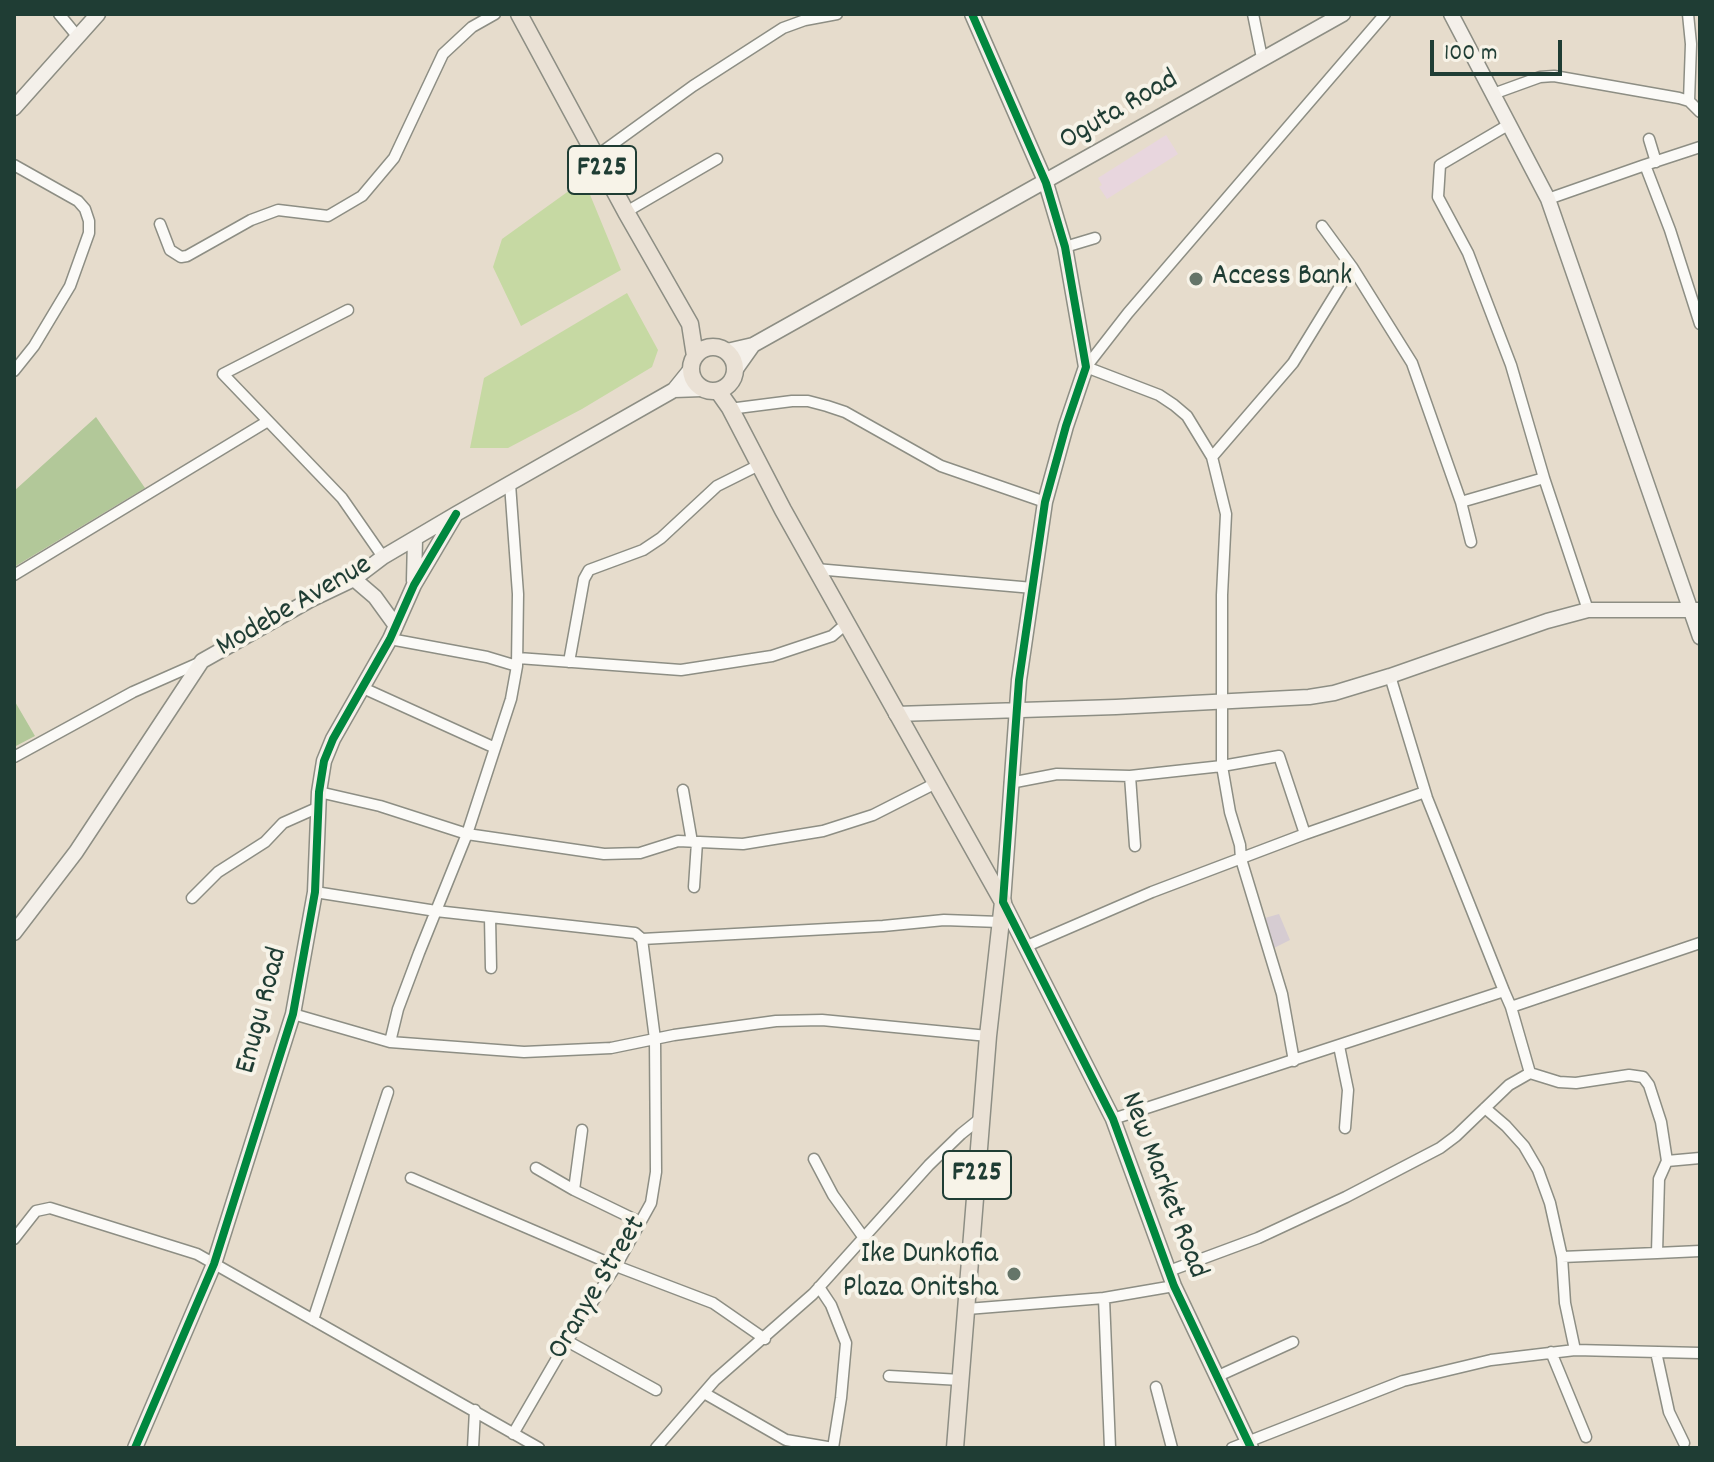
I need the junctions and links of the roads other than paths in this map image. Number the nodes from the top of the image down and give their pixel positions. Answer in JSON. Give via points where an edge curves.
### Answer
{"nodes":[{"id":1,"x":59,"y":14,"type":"edge"},
{"id":2,"x":98,"y":14,"type":"edge"},
{"id":3,"x":495,"y":14,"type":"edge"},
{"id":4,"x":837,"y":14,"type":"edge"},
{"id":5,"x":972,"y":14,"type":"edge"},
{"id":6,"x":1253,"y":14,"type":"edge"},
{"id":7,"x":1343,"y":14,"type":"edge"},
{"id":8,"x":1385,"y":14,"type":"edge"},
{"id":9,"x":1451,"y":14,"type":"edge"},
{"id":10,"x":1688,"y":14,"type":"edge"},
{"id":11,"x":525,"y":16,"type":"edge"},
{"id":12,"x":1320,"y":20,"type":"edge"},
{"id":13,"x":78,"y":37,"type":"junction"},
{"id":14,"x":1262,"y":58,"type":"junction"},
{"id":15,"x":1493,"y":94,"type":"junction"},
{"id":16,"x":1689,"y":101,"type":"junction"},
{"id":17,"x":14,"y":108,"type":"edge"},
{"id":18,"x":1700,"y":112,"type":"edge"},
{"id":19,"x":1508,"y":125,"type":"junction"},
{"id":20,"x":1649,"y":139,"type":"dead end"},
{"id":21,"x":1700,"y":147,"type":"edge"},
{"id":22,"x":595,"y":157,"type":"junction"},
{"id":23,"x":717,"y":159,"type":"dead end"},
{"id":24,"x":1650,"y":164,"type":"junction"},
{"id":25,"x":14,"y":165,"type":"edge"},
{"id":26,"x":1046,"y":183,"type":"junction"},
{"id":27,"x":1548,"y":199,"type":"junction"},
{"id":28,"x":626,"y":212,"type":"junction"},
{"id":29,"x":160,"y":224,"type":"dead end"},
{"id":30,"x":1322,"y":226,"type":"dead end"},
{"id":31,"x":1095,"y":238,"type":"dead end"},
{"id":32,"x":1065,"y":247,"type":"junction"},
{"id":33,"x":1352,"y":267,"type":"junction"},
{"id":34,"x":348,"y":310,"type":"dead end"},
{"id":35,"x":690,"y":324,"type":"junction"},
{"id":36,"x":1700,"y":324,"type":"edge"},
{"id":37,"x":753,"y":345,"type":"junction"},
{"id":38,"x":720,"y":349,"type":"junction"},
{"id":39,"x":693,"y":362,"type":"junction"},
{"id":40,"x":1086,"y":367,"type":"junction"},
{"id":41,"x":14,"y":371,"type":"edge"},
{"id":42,"x":734,"y":375,"type":"junction"},
{"id":43,"x":674,"y":390,"type":"junction"},
{"id":44,"x":710,"y":390,"type":"junction"},
{"id":45,"x":737,"y":408,"type":"junction"},
{"id":46,"x":268,"y":421,"type":"junction"},
{"id":47,"x":739,"y":428,"type":"junction"},
{"id":48,"x":1212,"y":457,"type":"junction"},
{"id":49,"x":759,"y":465,"type":"junction"},
{"id":50,"x":1544,"y":478,"type":"junction"},
{"id":51,"x":510,"y":484,"type":"junction"},
{"id":52,"x":1045,"y":502,"type":"junction"},
{"id":53,"x":1461,"y":502,"type":"junction"},
{"id":54,"x":456,"y":514,"type":"junction"},
{"id":55,"x":415,"y":539,"type":"junction"},
{"id":56,"x":1471,"y":542,"type":"dead end"},
{"id":57,"x":383,"y":557,"type":"junction"},
{"id":58,"x":810,"y":560,"type":"junction"},
{"id":59,"x":14,"y":575,"type":"edge"},
{"id":60,"x":354,"y":579,"type":"junction"},
{"id":61,"x":414,"y":585,"type":"junction"},
{"id":62,"x":1033,"y":588,"type":"junction"},
{"id":63,"x":1588,"y":610,"type":"junction"},
{"id":64,"x":1695,"y":610,"type":"edge"},
{"id":65,"x":847,"y":623,"type":"junction"},
{"id":66,"x":393,"y":632,"type":"junction"},
{"id":67,"x":1700,"y":637,"type":"edge"},
{"id":68,"x":202,"y":661,"type":"junction"},
{"id":69,"x":517,"y":662,"type":"junction"},
{"id":70,"x":569,"y":662,"type":"junction"},
{"id":71,"x":1390,"y":676,"type":"junction"},
{"id":72,"x":363,"y":688,"type":"junction"},
{"id":73,"x":1222,"y":702,"type":"junction"},
{"id":74,"x":1017,"y":710,"type":"junction"},
{"id":75,"x":896,"y":714,"type":"junction"},
{"id":76,"x":493,"y":747,"type":"junction"},
{"id":77,"x":14,"y":757,"type":"edge"},
{"id":78,"x":1222,"y":766,"type":"junction"},
{"id":79,"x":1130,"y":776,"type":"junction"},
{"id":80,"x":936,"y":783,"type":"junction"},
{"id":81,"x":1010,"y":783,"type":"junction"},
{"id":82,"x":683,"y":790,"type":"dead end"},
{"id":83,"x":1425,"y":792,"type":"junction"},
{"id":84,"x":319,"y":799,"type":"junction"},
{"id":85,"x":467,"y":834,"type":"junction"},
{"id":86,"x":1305,"y":834,"type":"junction"},
{"id":87,"x":694,"y":842,"type":"junction"},
{"id":88,"x":1135,"y":846,"type":"dead end"},
{"id":89,"x":1241,"y":859,"type":"junction"},
{"id":90,"x":694,"y":887,"type":"dead end"},
{"id":91,"x":315,"y":892,"type":"junction"},
{"id":92,"x":192,"y":898,"type":"dead end"},
{"id":93,"x":1003,"y":902,"type":"junction"},
{"id":94,"x":436,"y":911,"type":"junction"},
{"id":95,"x":490,"y":917,"type":"junction"},
{"id":96,"x":1000,"y":922,"type":"junction"},
{"id":97,"x":14,"y":933,"type":"edge"},
{"id":98,"x":642,"y":939,"type":"junction"},
{"id":99,"x":1700,"y":943,"type":"edge"},
{"id":100,"x":1027,"y":946,"type":"junction"},
{"id":101,"x":491,"y":968,"type":"dead end"},
{"id":102,"x":1504,"y":991,"type":"junction"},
{"id":103,"x":1511,"y":1007,"type":"junction"},
{"id":104,"x":293,"y":1014,"type":"junction"},
{"id":105,"x":988,"y":1036,"type":"junction"},
{"id":106,"x":655,"y":1039,"type":"junction"},
{"id":107,"x":390,"y":1042,"type":"junction"},
{"id":108,"x":1339,"y":1046,"type":"junction"},
{"id":109,"x":1294,"y":1061,"type":"junction"},
{"id":110,"x":1530,"y":1073,"type":"junction"},
{"id":111,"x":388,"y":1092,"type":"dead end"},
{"id":112,"x":1485,"y":1108,"type":"junction"},
{"id":113,"x":981,"y":1118,"type":"junction"},
{"id":114,"x":1113,"y":1119,"type":"junction"},
{"id":115,"x":1345,"y":1128,"type":"dead end"},
{"id":116,"x":582,"y":1130,"type":"dead end"},
{"id":117,"x":1700,"y":1158,"type":"edge"},
{"id":118,"x":814,"y":1159,"type":"dead end"},
{"id":119,"x":1667,"y":1161,"type":"junction"},
{"id":120,"x":536,"y":1168,"type":"dead end"},
{"id":121,"x":411,"y":1178,"type":"dead end"},
{"id":122,"x":574,"y":1190,"type":"junction"},
{"id":123,"x":640,"y":1222,"type":"junction"},
{"id":124,"x":864,"y":1238,"type":"junction"},
{"id":125,"x":14,"y":1239,"type":"edge"},
{"id":126,"x":1700,"y":1251,"type":"edge"},
{"id":127,"x":1657,"y":1253,"type":"junction"},
{"id":128,"x":1562,"y":1257,"type":"junction"},
{"id":129,"x":214,"y":1264,"type":"junction"},
{"id":130,"x":616,"y":1266,"type":"junction"},
{"id":131,"x":1169,"y":1271,"type":"junction"},
{"id":132,"x":1174,"y":1286,"type":"junction"},
{"id":133,"x":819,"y":1287,"type":"junction"},
{"id":134,"x":1104,"y":1298,"type":"junction"},
{"id":135,"x":967,"y":1309,"type":"junction"},
{"id":136,"x":313,"y":1320,"type":"junction"},
{"id":137,"x":765,"y":1339,"type":"junction"},
{"id":138,"x":567,"y":1341,"type":"junction"},
{"id":139,"x":1293,"y":1342,"type":"dead end"},
{"id":140,"x":1575,"y":1350,"type":"junction"},
{"id":141,"x":1551,"y":1352,"type":"junction"},
{"id":142,"x":1656,"y":1352,"type":"junction"},
{"id":143,"x":1700,"y":1353,"type":"edge"},
{"id":144,"x":889,"y":1376,"type":"dead end"},
{"id":145,"x":1216,"y":1377,"type":"junction"},
{"id":146,"x":961,"y":1380,"type":"junction"},
{"id":147,"x":1156,"y":1387,"type":"dead end"},
{"id":148,"x":656,"y":1390,"type":"dead end"},
{"id":149,"x":704,"y":1393,"type":"junction"},
{"id":150,"x":475,"y":1410,"type":"junction"},
{"id":151,"x":513,"y":1434,"type":"junction"},
{"id":152,"x":1586,"y":1437,"type":"dead end"},
{"id":153,"x":1684,"y":1443,"type":"dead end"},
{"id":154,"x":1250,"y":1446,"type":"edge"},
{"id":155,"x":135,"y":1448,"type":"edge"},
{"id":156,"x":473,"y":1448,"type":"edge"},
{"id":157,"x":539,"y":1448,"type":"edge"},
{"id":158,"x":656,"y":1448,"type":"edge"},
{"id":159,"x":833,"y":1448,"type":"edge"},
{"id":160,"x":955,"y":1448,"type":"edge"},
{"id":161,"x":1110,"y":1448,"type":"edge"},
{"id":162,"x":1172,"y":1448,"type":"edge"},
{"id":163,"x":1232,"y":1448,"type":"edge"}],
"edges":[{"from":1,"to":13,"type":"street"},
{"from":2,"to":13,"type":"street"},
{"from":3,"to":29,"type":"street","via":[[443,54],[394,158],[362,196],[328,216],[278,210],[181,257],[170,250]]},
{"from":4,"to":22,"type":"street","via":[[805,20],[769,36]]},
{"from":5,"to":26,"type":"street"},
{"from":6,"to":14,"type":"street"},
{"from":7,"to":12,"type":"street","name":"Oguta Road"},
{"from":8,"to":40,"type":"street"},
{"from":9,"to":15,"type":"street"},
{"from":10,"to":16,"type":"street"},
{"from":11,"to":22,"type":"main road","number":"F225"},
{"from":12,"to":14,"type":"street","name":"Oguta Road"},
{"from":13,"to":17,"type":"street"},
{"from":14,"to":26,"type":"street","name":"Oguta Road"},
{"from":15,"to":16,"type":"street","via":[[1554,76]]},
{"from":15,"to":19,"type":"street"},
{"from":16,"to":18,"type":"street"},
{"from":19,"to":27,"type":"street"},
{"from":19,"to":50,"type":"street","via":[[1440,165],[1438,197],[1468,253],[1511,365]]},
{"from":20,"to":24,"type":"street"},
{"from":21,"to":24,"type":"street"},
{"from":22,"to":28,"type":"main road","number":"F225"},
{"from":23,"to":28,"type":"street"},
{"from":24,"to":27,"type":"street"},
{"from":24,"to":36,"type":"street"},
{"from":25,"to":41,"type":"street","via":[[78,201],[85,209],[89,233],[70,286]]},
{"from":26,"to":32,"type":"street"},
{"from":26,"to":37,"type":"street","name":"Oguta Road"},
{"from":27,"to":64,"type":"street"},
{"from":28,"to":35,"type":"main road","number":"F225"},
{"from":30,"to":33,"type":"street"},
{"from":31,"to":32,"type":"street"},
{"from":32,"to":40,"type":"street"},
{"from":33,"to":48,"type":"street","via":[[1293,363]]},
{"from":33,"to":53,"type":"street","via":[[1412,363]]},
{"from":34,"to":46,"type":"street","via":[[223,374]]},
{"from":35,"to":38,"type":"main road","number":"F225"},
{"from":35,"to":39,"type":"main road","number":"F225"},
{"from":37,"to":38,"type":"street"},
{"from":37,"to":42,"type":"street"},
{"from":38,"to":39,"type":"main road","via":[[706,348]]},
{"from":38,"to":42,"type":"main road","number":"F225"},
{"from":39,"to":43,"type":"street"},
{"from":39,"to":44,"type":"main road","number":"F225","via":[[693,380]]},
{"from":40,"to":48,"type":"street","via":[[1174,405],[1187,416]]},
{"from":40,"to":52,"type":"street"},
{"from":42,"to":44,"type":"main road"},
{"from":42,"to":45,"type":"main road","number":"F225"},
{"from":43,"to":44,"type":"street"},
{"from":43,"to":51,"type":"street","name":"Modebe Avenue"},
{"from":44,"to":47,"type":"main road","number":"F225","via":[[725,399]]},
{"from":45,"to":47,"type":"main road","number":"F225"},
{"from":45,"to":52,"type":"street","via":[[808,401],[836,409],[941,466]]},
{"from":46,"to":57,"type":"street","via":[[342,498]]},
{"from":46,"to":59,"type":"street"},
{"from":47,"to":49,"type":"main road","number":"F225"},
{"from":48,"to":73,"type":"street","via":[[1226,514]]},
{"from":49,"to":58,"type":"main road","number":"F225"},
{"from":49,"to":70,"type":"street","via":[[717,486],[643,550],[589,570]]},
{"from":50,"to":53,"type":"street"},
{"from":50,"to":63,"type":"street"},
{"from":51,"to":54,"type":"street","name":"Modebe Avenue"},
{"from":51,"to":69,"type":"street"},
{"from":52,"to":62,"type":"street"},
{"from":53,"to":56,"type":"street"},
{"from":54,"to":55,"type":"street","name":"Modebe Avenue"},
{"from":54,"to":61,"type":"street","name":"Enugu Road"},
{"from":55,"to":57,"type":"street","name":"Modebe Avenue"},
{"from":55,"to":61,"type":"street"},
{"from":57,"to":60,"type":"street","name":"Modebe Avenue"},
{"from":58,"to":62,"type":"street"},
{"from":58,"to":65,"type":"main road","number":"F225"},
{"from":60,"to":66,"type":"street","via":[[375,597]]},
{"from":60,"to":68,"type":"street","name":"Modebe Avenue"},
{"from":61,"to":66,"type":"street","name":"Enugu Road"},
{"from":62,"to":74,"type":"street"},
{"from":63,"to":64,"type":"street"},
{"from":63,"to":71,"type":"street"},
{"from":64,"to":67,"type":"street"},
{"from":65,"to":70,"type":"street","via":[[832,636],[772,656],[691,669]]},
{"from":65,"to":75,"type":"main road","number":"F225"},
{"from":66,"to":69,"type":"street"},
{"from":66,"to":72,"type":"street","name":"Enugu Road"},
{"from":68,"to":77,"type":"street"},
{"from":68,"to":97,"type":"street","name":"Modebe Avenue","via":[[76,852]]},
{"from":69,"to":70,"type":"street"},
{"from":69,"to":76,"type":"street","via":[[511,699]]},
{"from":71,"to":73,"type":"street","via":[[1309,697]]},
{"from":71,"to":83,"type":"street"},
{"from":72,"to":76,"type":"street"},
{"from":72,"to":84,"type":"street","name":"Enugu Road","via":[[324,761]]},
{"from":73,"to":74,"type":"street"},
{"from":73,"to":78,"type":"street"},
{"from":74,"to":75,"type":"street"},
{"from":74,"to":81,"type":"street"},
{"from":75,"to":80,"type":"main road","number":"F225"},
{"from":76,"to":85,"type":"street"},
{"from":78,"to":79,"type":"street"},
{"from":78,"to":86,"type":"street","via":[[1279,756]]},
{"from":78,"to":89,"type":"street"},
{"from":79,"to":81,"type":"street","via":[[1057,774]]},
{"from":79,"to":88,"type":"street"},
{"from":80,"to":87,"type":"street","via":[[873,815],[823,831],[743,844]]},
{"from":80,"to":93,"type":"main road","number":"F225"},
{"from":81,"to":93,"type":"street"},
{"from":82,"to":87,"type":"street"},
{"from":83,"to":86,"type":"street"},
{"from":83,"to":102,"type":"street"},
{"from":84,"to":85,"type":"street","via":[[380,806]]},
{"from":84,"to":91,"type":"street","name":"Enugu Road"},
{"from":84,"to":92,"type":"street","via":[[218,872]]},
{"from":85,"to":87,"type":"street","via":[[604,854]]},
{"from":85,"to":94,"type":"street"},
{"from":86,"to":89,"type":"street"},
{"from":87,"to":90,"type":"street"},
{"from":89,"to":100,"type":"street"},
{"from":89,"to":109,"type":"street","via":[[1282,994]]},
{"from":91,"to":94,"type":"street"},
{"from":91,"to":104,"type":"street","name":"Enugu Road"},
{"from":93,"to":96,"type":"main road","number":"F225"},
{"from":93,"to":100,"type":"street","name":"New Market Road"},
{"from":94,"to":95,"type":"street"},
{"from":94,"to":107,"type":"street"},
{"from":95,"to":98,"type":"street","via":[[635,933]]},
{"from":95,"to":101,"type":"street"},
{"from":96,"to":98,"type":"street","via":[[944,920]]},
{"from":96,"to":105,"type":"main road","number":"F225"},
{"from":98,"to":106,"type":"street","name":"Oranye Street"},
{"from":99,"to":103,"type":"street"},
{"from":100,"to":114,"type":"street","name":"New Market Road"},
{"from":102,"to":103,"type":"street"},
{"from":102,"to":108,"type":"street"},
{"from":103,"to":110,"type":"street"},
{"from":104,"to":107,"type":"street"},
{"from":104,"to":129,"type":"street","name":"Enugu Road"},
{"from":105,"to":106,"type":"street","via":[[822,1020],[776,1021]]},
{"from":105,"to":113,"type":"main road","number":"F225"},
{"from":106,"to":107,"type":"street","via":[[611,1048],[524,1052]]},
{"from":106,"to":123,"type":"street","name":"Oranye Street","via":[[656,1172],[651,1203]]},
{"from":108,"to":109,"type":"street"},
{"from":108,"to":115,"type":"street","via":[[1348,1090]]},
{"from":109,"to":114,"type":"street"},
{"from":110,"to":112,"type":"street"},
{"from":110,"to":119,"type":"street","via":[[1576,1083],[1643,1077],[1661,1122]]},
{"from":111,"to":136,"type":"street"},
{"from":112,"to":128,"type":"street","via":[[1524,1146],[1538,1170]]},
{"from":112,"to":131,"type":"street","via":[[1440,1148],[1346,1197]]},
{"from":113,"to":124,"type":"street","via":[[929,1165]]},
{"from":113,"to":135,"type":"main road","number":"F225"},
{"from":114,"to":131,"type":"street","name":"New Market Road"},
{"from":116,"to":122,"type":"street"},
{"from":117,"to":119,"type":"street"},
{"from":118,"to":124,"type":"street"},
{"from":119,"to":127,"type":"street","via":[[1659,1179]]},
{"from":120,"to":122,"type":"street"},
{"from":121,"to":130,"type":"street"},
{"from":122,"to":123,"type":"street"},
{"from":123,"to":130,"type":"street","name":"Oranye Street"},
{"from":124,"to":133,"type":"street"},
{"from":125,"to":129,"type":"street","via":[[36,1211],[50,1208]]},
{"from":126,"to":127,"type":"street"},
{"from":127,"to":128,"type":"street"},
{"from":128,"to":140,"type":"street"},
{"from":129,"to":136,"type":"street"},
{"from":129,"to":155,"type":"street","name":"Enugu Road"},
{"from":130,"to":137,"type":"street","via":[[713,1303]]},
{"from":130,"to":138,"type":"street","name":"Oranye Street"},
{"from":131,"to":132,"type":"street","name":"New Market Road"},
{"from":132,"to":134,"type":"street"},
{"from":132,"to":145,"type":"street","name":"New Market Road"},
{"from":133,"to":137,"type":"street"},
{"from":133,"to":159,"type":"street","via":[[846,1343]]},
{"from":134,"to":135,"type":"street"},
{"from":134,"to":161,"type":"street"},
{"from":135,"to":146,"type":"main road","number":"F225"},
{"from":136,"to":150,"type":"street"},
{"from":137,"to":149,"type":"street"},
{"from":138,"to":148,"type":"street"},
{"from":138,"to":151,"type":"street","name":"Oranye Street"},
{"from":139,"to":145,"type":"street"},
{"from":140,"to":141,"type":"street"},
{"from":140,"to":142,"type":"street"},
{"from":141,"to":152,"type":"street"},
{"from":141,"to":154,"type":"street","via":[[1403,1381]]},
{"from":142,"to":143,"type":"street"},
{"from":142,"to":153,"type":"street","via":[[1669,1412]]},
{"from":144,"to":146,"type":"street"},
{"from":145,"to":154,"type":"street","name":"New Market Road"},
{"from":146,"to":160,"type":"main road","number":"F225"},
{"from":147,"to":162,"type":"street"},
{"from":149,"to":158,"type":"street"},
{"from":149,"to":159,"type":"street","via":[[786,1440]]},
{"from":150,"to":151,"type":"street"},
{"from":150,"to":156,"type":"street"},
{"from":151,"to":157,"type":"street"},
{"from":154,"to":163,"type":"street"}]}
